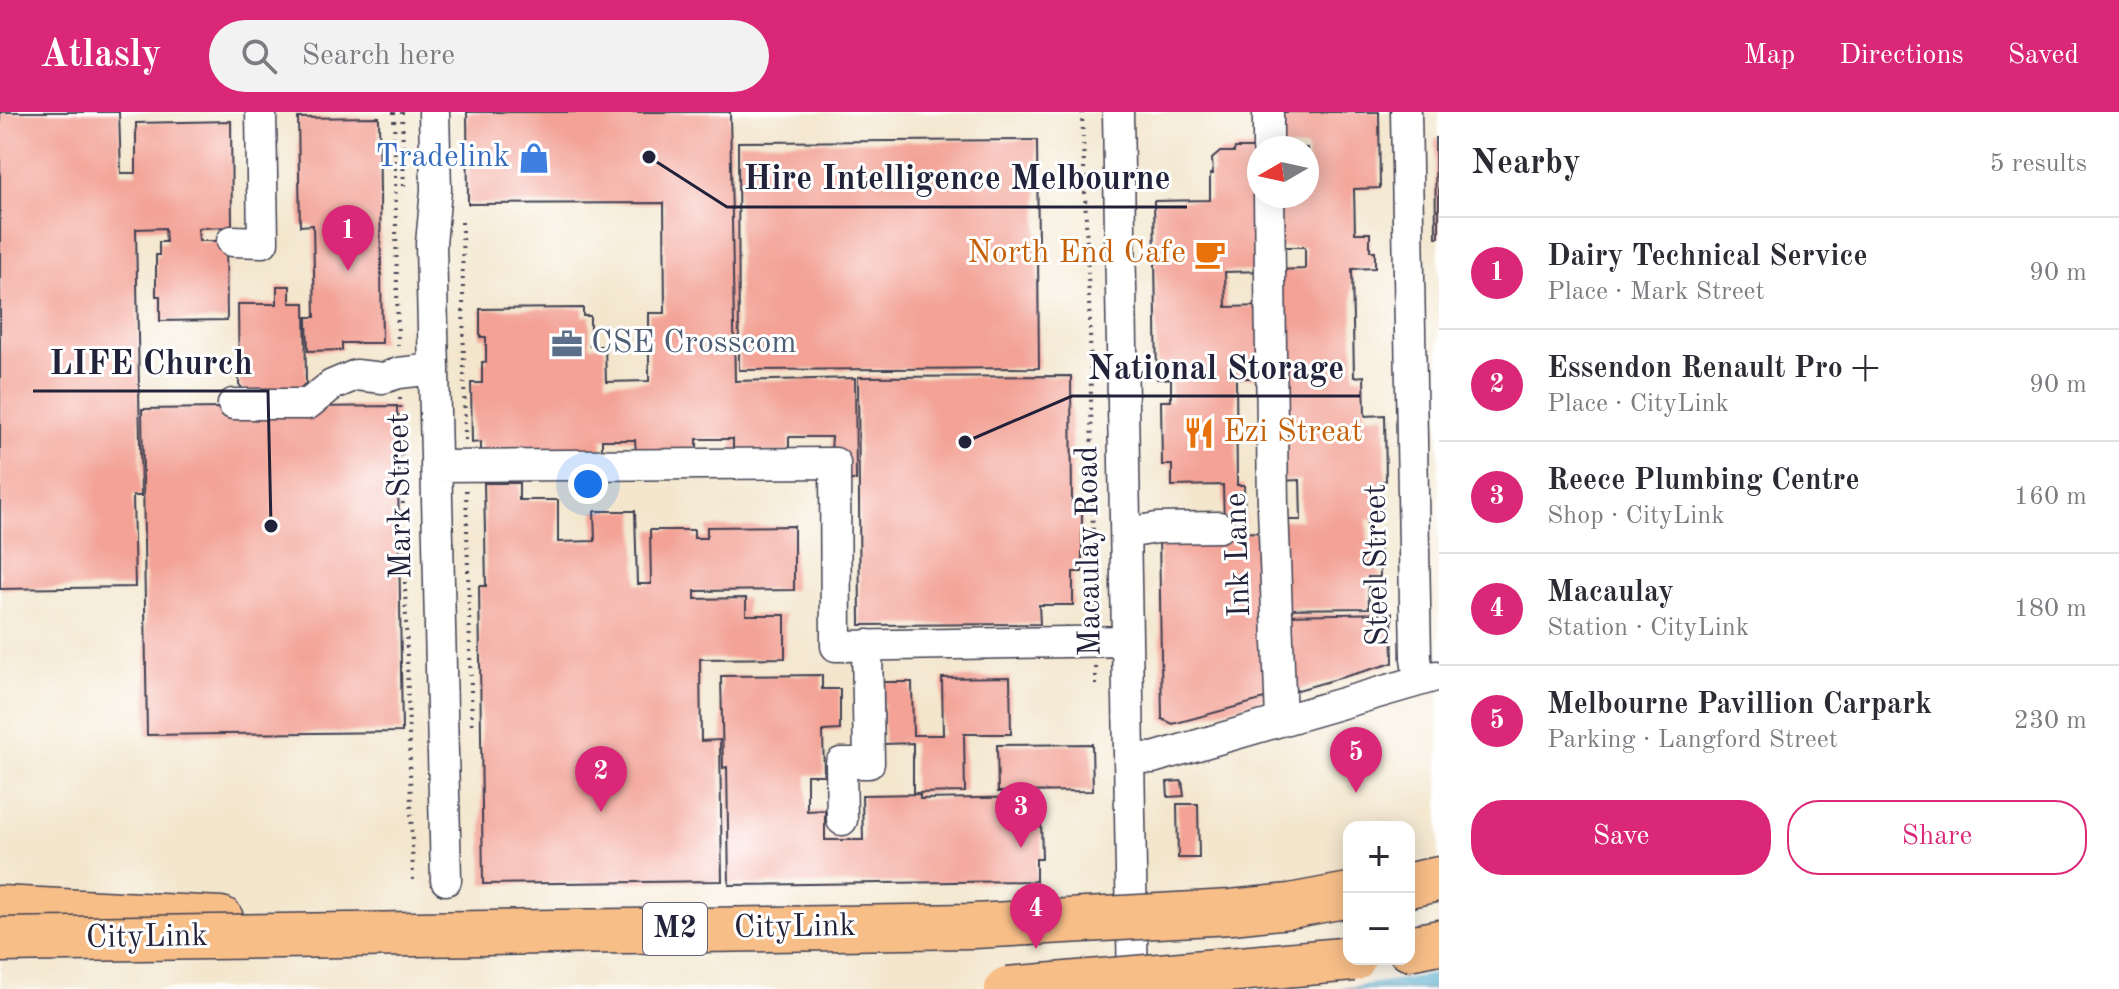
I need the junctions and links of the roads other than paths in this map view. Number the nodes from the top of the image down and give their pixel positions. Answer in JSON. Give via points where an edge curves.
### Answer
{"nodes":[{"id":1,"x":261,"y":112,"type":"edge"},
{"id":2,"x":434,"y":112,"type":"edge"},
{"id":3,"x":1118,"y":112,"type":"edge"},
{"id":4,"x":1268,"y":112,"type":"edge"},
{"id":5,"x":1406,"y":112,"type":"edge"},
{"id":6,"x":1268,"y":136,"type":"edge"},
{"id":7,"x":1269,"y":208,"type":"edge"},
{"id":8,"x":232,"y":241,"type":"dead end"},
{"id":9,"x":434,"y":369,"type":"junction"},
{"id":10,"x":233,"y":404,"type":"dead end"},
{"id":11,"x":451,"y":466,"type":"junction"},
{"id":12,"x":1219,"y":527,"type":"dead end"},
{"id":13,"x":1126,"y":533,"type":"junction"},
{"id":14,"x":1127,"y":641,"type":"junction"},
{"id":15,"x":867,"y":645,"type":"junction"},
{"id":16,"x":1429,"y":678,"type":"edge"},
{"id":17,"x":1281,"y":721,"type":"junction"},
{"id":18,"x":1130,"y":757,"type":"junction"},
{"id":19,"x":842,"y":820,"type":"dead end"},
{"id":20,"x":1439,"y":879,"type":"edge"},
{"id":21,"x":446,"y":880,"type":"dead end"},
{"id":22,"x":1415,"y":884,"type":"edge"},
{"id":23,"x":1343,"y":896,"type":"edge"},
{"id":24,"x":0,"y":908,"type":"edge"},
{"id":25,"x":471,"y":932,"type":"junction"},
{"id":26,"x":0,"y":940,"type":"edge"},
{"id":27,"x":1439,"y":942,"type":"edge"},
{"id":28,"x":1415,"y":947,"type":"edge"},
{"id":29,"x":1343,"y":960,"type":"edge"},
{"id":30,"x":1133,"y":983,"type":"edge"},
{"id":31,"x":1007,"y":989,"type":"edge"}],
"edges":[{"from":1,"to":8,"type":"street","via":[[263,242]]},
{"from":2,"to":9,"type":"street","name":"Mark Street"},
{"from":3,"to":13,"type":"street","name":"Macaulay Road"},
{"from":4,"to":6,"type":"street"},
{"from":5,"to":16,"type":"street","name":"Steel Street","via":[[1416,658]]},
{"from":7,"to":17,"type":"street","name":"Ink Lane"},
{"from":9,"to":10,"type":"street","via":[[383,378],[356,375],[308,404]]},
{"from":9,"to":11,"type":"street","name":"Mark Street"},
{"from":11,"to":15,"type":"street","via":[[835,463],[836,646]]},
{"from":11,"to":21,"type":"street","name":"Mark Street"},
{"from":12,"to":13,"type":"street"},
{"from":13,"to":14,"type":"street","name":"Macaulay Road"},
{"from":14,"to":15,"type":"street"},
{"from":14,"to":18,"type":"street","name":"Macaulay Road"},
{"from":15,"to":19,"type":"street","via":[[869,763],[841,763]]},
{"from":16,"to":17,"type":"street"},
{"from":17,"to":18,"type":"street","via":[[1153,758]]},
{"from":18,"to":30,"type":"street","name":"Macaulay Road"},
{"from":20,"to":22,"type":"highway"},
{"from":23,"to":25,"type":"highway","name":"CityLink","number":"M2","bridge":true,"via":[[1231,912],[974,926]]},
{"from":24,"to":25,"type":"highway","bridge":true},
{"from":25,"to":26,"type":"highway","name":"CityLink","number":"M2","bridge":true},
{"from":27,"to":28,"type":"highway"},
{"from":29,"to":31,"type":"highway","bridge":true}]}
